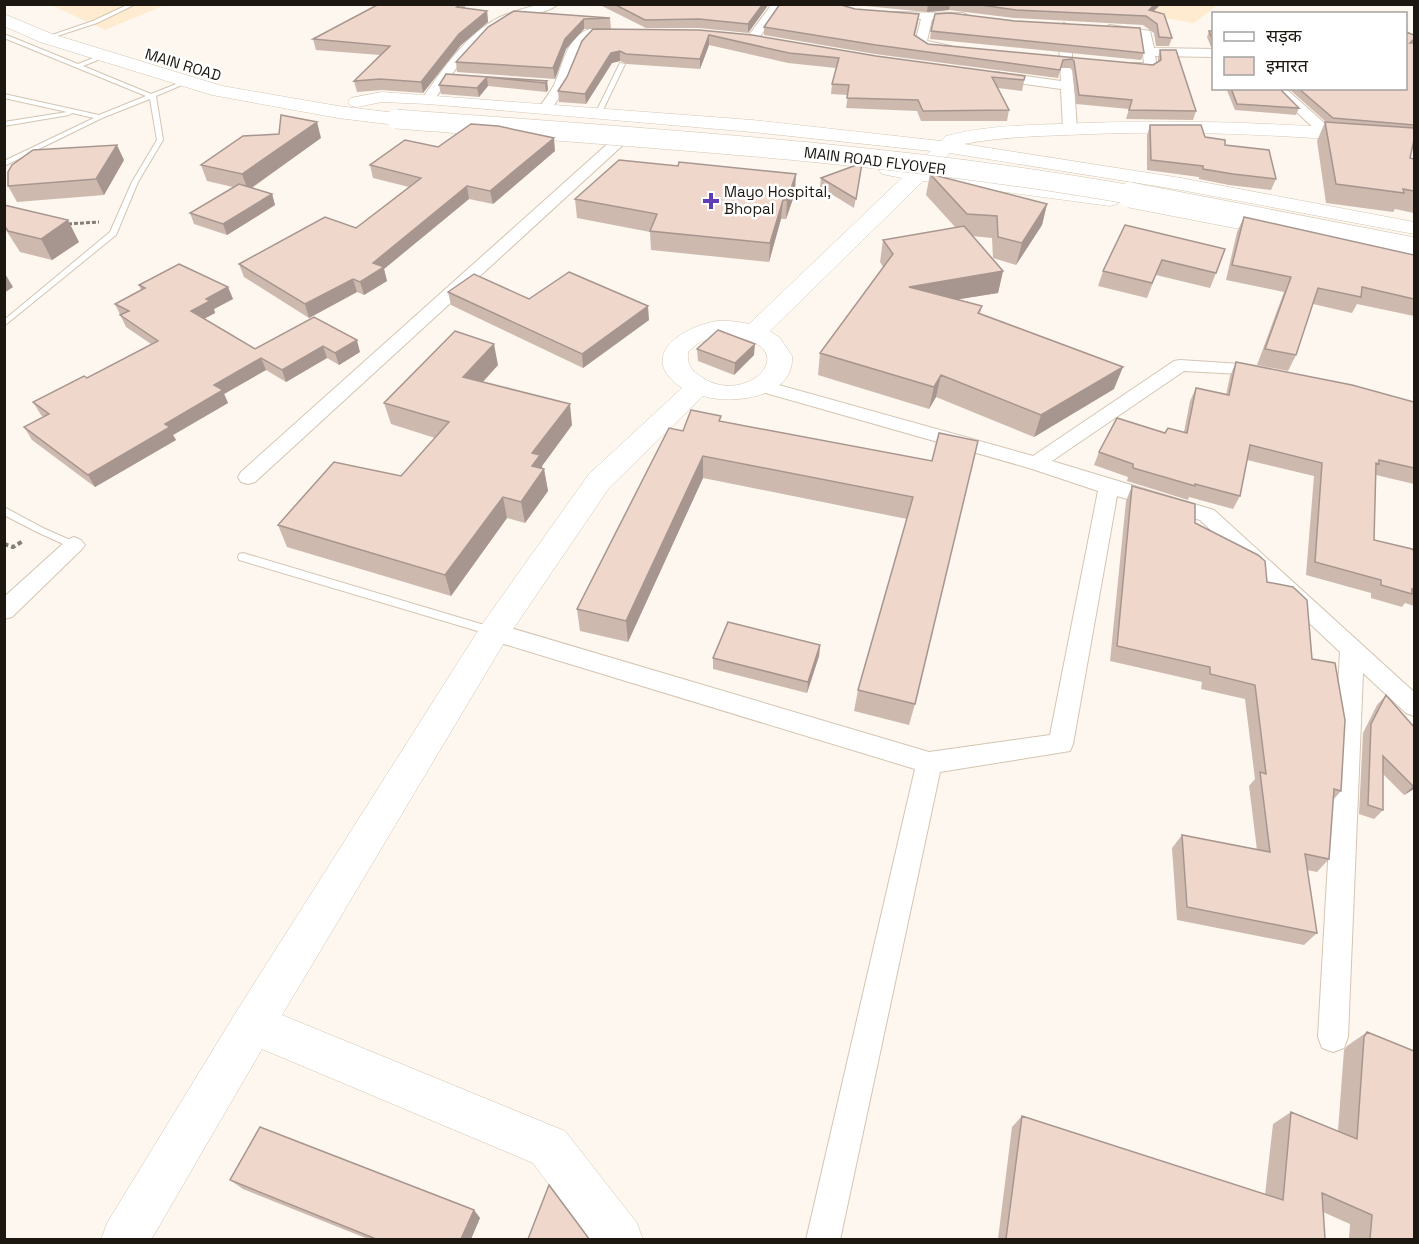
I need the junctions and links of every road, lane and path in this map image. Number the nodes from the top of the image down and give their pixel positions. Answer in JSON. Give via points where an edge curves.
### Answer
{"nodes":[{"id":1,"x":121,"y":4,"type":"edge"},
{"id":2,"x":134,"y":4,"type":"edge"},
{"id":3,"x":554,"y":4,"type":"edge"},
{"id":4,"x":778,"y":4,"type":"edge"},
{"id":5,"x":482,"y":14,"type":"edge"},
{"id":6,"x":877,"y":14,"type":"edge"},
{"id":7,"x":44,"y":17,"type":"dead end"},
{"id":8,"x":927,"y":17,"type":"junction"},
{"id":9,"x":971,"y":17,"type":"edge"},
{"id":10,"x":4,"y":19,"type":"edge"},
{"id":11,"x":502,"y":20,"type":"junction"},
{"id":12,"x":1064,"y":26,"type":"edge"},
{"id":13,"x":1098,"y":28,"type":"edge"},
{"id":14,"x":71,"y":29,"type":"junction"},
{"id":15,"x":637,"y":35,"type":"edge"},
{"id":16,"x":4,"y":36,"type":"edge"},
{"id":17,"x":46,"y":38,"type":"junction"},
{"id":18,"x":752,"y":39,"type":"edge"},
{"id":19,"x":958,"y":50,"type":"edge"},
{"id":20,"x":1149,"y":52,"type":"junction"},
{"id":21,"x":1212,"y":53,"type":"edge"},
{"id":22,"x":103,"y":56,"type":"junction"},
{"id":23,"x":622,"y":64,"type":"edge"},
{"id":24,"x":1112,"y":65,"type":"edge"},
{"id":25,"x":77,"y":67,"type":"junction"},
{"id":26,"x":979,"y":74,"type":"edge"},
{"id":27,"x":186,"y":82,"type":"junction"},
{"id":28,"x":1067,"y":86,"type":"junction"},
{"id":29,"x":1279,"y":90,"type":"edge"},
{"id":30,"x":4,"y":96,"type":"edge"},
{"id":31,"x":153,"y":97,"type":"junction"},
{"id":32,"x":428,"y":99,"type":"junction"},
{"id":33,"x":357,"y":102,"type":"junction"},
{"id":34,"x":544,"y":110,"type":"junction"},
{"id":35,"x":330,"y":111,"type":"junction"},
{"id":36,"x":78,"y":112,"type":"junction"},
{"id":37,"x":401,"y":113,"type":"junction"},
{"id":38,"x":598,"y":114,"type":"junction"},
{"id":39,"x":100,"y":117,"type":"junction"},
{"id":40,"x":4,"y":124,"type":"edge"},
{"id":41,"x":1070,"y":129,"type":"junction"},
{"id":42,"x":1326,"y":132,"type":"junction"},
{"id":43,"x":1414,"y":140,"type":"edge"},
{"id":44,"x":618,"y":142,"type":"junction"},
{"id":45,"x":944,"y":147,"type":"junction"},
{"id":46,"x":4,"y":164,"type":"edge"},
{"id":47,"x":917,"y":173,"type":"junction"},
{"id":48,"x":118,"y":222,"type":"junction"},
{"id":49,"x":62,"y":224,"type":"edge"},
{"id":50,"x":1414,"y":228,"type":"edge"},
{"id":51,"x":1414,"y":237,"type":"edge"},
{"id":52,"x":1414,"y":250,"type":"edge"},
{"id":53,"x":1414,"y":260,"type":"edge"},
{"id":54,"x":4,"y":324,"type":"edge"},
{"id":55,"x":754,"y":333,"type":"junction"},
{"id":56,"x":1276,"y":376,"type":"edge"},
{"id":57,"x":761,"y":386,"type":"junction"},
{"id":58,"x":698,"y":387,"type":"junction"},
{"id":59,"x":1036,"y":463,"type":"junction"},
{"id":60,"x":248,"y":477,"type":"dead end"},
{"id":61,"x":1109,"y":487,"type":"junction"},
{"id":62,"x":4,"y":510,"type":"edge"},
{"id":63,"x":74,"y":545,"type":"joint"},
{"id":64,"x":243,"y":556,"type":"dead end"},
{"id":65,"x":4,"y":611,"type":"edge"},
{"id":66,"x":495,"y":632,"type":"junction"},
{"id":67,"x":1352,"y":648,"type":"junction"},
{"id":68,"x":1414,"y":706,"type":"edge"},
{"id":69,"x":929,"y":763,"type":"junction"},
{"id":70,"x":253,"y":1024,"type":"junction"},
{"id":71,"x":1333,"y":1037,"type":"dead end"},
{"id":72,"x":124,"y":1239,"type":"edge"},
{"id":73,"x":621,"y":1239,"type":"edge"},
{"id":74,"x":823,"y":1239,"type":"edge"}],
"edges":[{"from":1,"to":14,"type":"lane"},
{"from":2,"to":14,"type":"lane"},
{"from":3,"to":11,"type":"street"},
{"from":4,"to":18,"type":"street"},
{"from":5,"to":11,"type":"street"},
{"from":6,"to":8,"type":"street"},
{"from":7,"to":14,"type":"main road","name":"MAIN ROAD"},
{"from":8,"to":9,"type":"street"},
{"from":8,"to":19,"type":"street","via":[[921,43]]},
{"from":10,"to":17,"type":"main road","name":"MAIN ROAD"},
{"from":11,"to":32,"type":"street","via":[[489,29]]},
{"from":12,"to":28,"type":"street"},
{"from":13,"to":20,"type":"street","via":[[1145,32]]},
{"from":14,"to":17,"type":"lane"},
{"from":14,"to":33,"type":"main road","name":"MAIN ROAD","via":[[229,79]]},
{"from":15,"to":34,"type":"street","via":[[590,33],[584,37],[568,59]]},
{"from":16,"to":25,"type":"lane"},
{"from":17,"to":22,"type":"main road","name":"MAIN ROAD"},
{"from":20,"to":21,"type":"street"},
{"from":20,"to":24,"type":"street","via":[[1150,68]]},
{"from":22,"to":25,"type":"lane"},
{"from":22,"to":27,"type":"main road","name":"MAIN ROAD"},
{"from":23,"to":38,"type":"lane"},
{"from":25,"to":31,"type":"lane"},
{"from":26,"to":28,"type":"street"},
{"from":27,"to":31,"type":"lane"},
{"from":27,"to":35,"type":"main road","name":"MAIN ROAD"},
{"from":28,"to":41,"type":"street"},
{"from":29,"to":42,"type":"street"},
{"from":30,"to":36,"type":"lane"},
{"from":31,"to":39,"type":"lane"},
{"from":31,"to":48,"type":"lane","via":[[160,140],[135,182]]},
{"from":32,"to":33,"type":"street","via":[[382,97]]},
{"from":32,"to":34,"type":"street"},
{"from":33,"to":37,"type":"main road","name":"MAIN ROAD FLYOVER"},
{"from":34,"to":38,"type":"street"},
{"from":35,"to":37,"type":"main road","name":"MAIN ROAD FLYOVER"},
{"from":35,"to":44,"type":"street","via":[[396,124]]},
{"from":36,"to":39,"type":"lane"},
{"from":36,"to":40,"type":"lane"},
{"from":37,"to":51,"type":"main road","name":"MAIN ROAD FLYOVER","via":[[806,140],[1093,177]]},
{"from":37,"to":52,"type":"main road","name":"MAIN ROAD FLYOVER","bridge":true,"via":[[791,151],[1089,188]]},
{"from":38,"to":45,"type":"street"},
{"from":39,"to":46,"type":"lane"},
{"from":41,"to":42,"type":"street","via":[[1223,127]]},
{"from":41,"to":45,"type":"street","via":[[997,132],[953,140]]},
{"from":42,"to":43,"type":"street"},
{"from":44,"to":47,"type":"street"},
{"from":44,"to":60,"type":"street"},
{"from":45,"to":47,"type":"street"},
{"from":45,"to":50,"type":"street","via":[[1180,184]]},
{"from":47,"to":53,"type":"street","via":[[1096,198]]},
{"from":47,"to":55,"type":"street"},
{"from":48,"to":49,"type":"path"},
{"from":48,"to":54,"type":"lane","via":[[113,233]]},
{"from":55,"to":57,"type":"street","via":[[767,339],[781,358],[772,378]]},
{"from":55,"to":58,"type":"street","via":[[719,328],[687,338],[677,347],[675,369],[684,380]]},
{"from":56,"to":59,"type":"street","via":[[1180,364]]},
{"from":57,"to":58,"type":"street","via":[[730,393]]},
{"from":57,"to":59,"type":"street"},
{"from":58,"to":66,"type":"street","via":[[599,481]]},
{"from":59,"to":61,"type":"street"},
{"from":61,"to":67,"type":"street","via":[[1207,515]]},
{"from":61,"to":69,"type":"street","via":[[1061,744]]},
{"from":62,"to":63,"type":"lane"},
{"from":63,"to":65,"type":"street"},
{"from":64,"to":66,"type":"lane"},
{"from":66,"to":69,"type":"street"},
{"from":66,"to":70,"type":"street"},
{"from":67,"to":68,"type":"street"},
{"from":67,"to":71,"type":"street"},
{"from":69,"to":74,"type":"street"},
{"from":70,"to":72,"type":"street"},
{"from":70,"to":73,"type":"street","via":[[549,1147]]}]}
